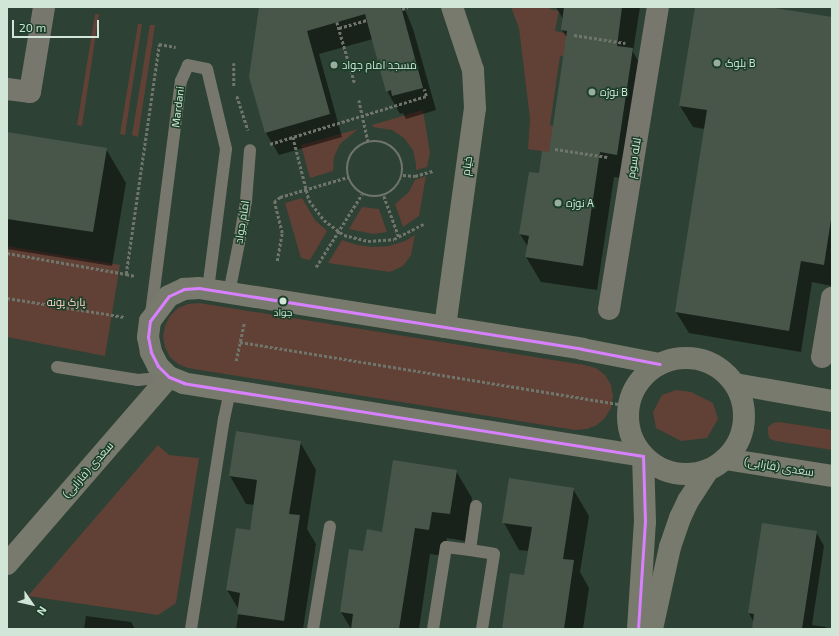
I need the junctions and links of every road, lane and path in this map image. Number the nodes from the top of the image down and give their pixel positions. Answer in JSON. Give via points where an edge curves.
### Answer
{"nodes":[{"id":1,"x":44,"y":7,"type":"edge"},
{"id":2,"x":408,"y":7,"type":"edge"},
{"id":3,"x":452,"y":7,"type":"edge"},
{"id":4,"x":658,"y":7,"type":"edge"},
{"id":5,"x":402,"y":9,"type":"dead end"},
{"id":6,"x":367,"y":20,"type":"dead end"},
{"id":7,"x":337,"y":22,"type":"dead end"},
{"id":8,"x":339,"y":28,"type":"junction"},
{"id":9,"x":574,"y":35,"type":"dead end"},
{"id":10,"x":183,"y":48,"type":"dead end"},
{"id":11,"x":652,"y":48,"type":"junction"},
{"id":12,"x":234,"y":63,"type":"dead end"},
{"id":13,"x":355,"y":84,"type":"dead end"},
{"id":14,"x":234,"y":87,"type":"dead end"},
{"id":15,"x":424,"y":88,"type":"dead end"},
{"id":16,"x":7,"y":89,"type":"edge"},
{"id":17,"x":237,"y":94,"type":"dead end"},
{"id":18,"x":359,"y":100,"type":"dead end"},
{"id":19,"x":364,"y":115,"type":"junction"},
{"id":20,"x":293,"y":137,"type":"junction"},
{"id":21,"x":368,"y":141,"type":"junction"},
{"id":22,"x":555,"y":149,"type":"dead end"},
{"id":23,"x":252,"y":150,"type":"junction"},
{"id":24,"x":633,"y":161,"type":"junction"},
{"id":25,"x":433,"y":171,"type":"dead end"},
{"id":26,"x":403,"y":175,"type":"junction"},
{"id":27,"x":348,"y":177,"type":"junction"},
{"id":28,"x":307,"y":189,"type":"junction"},
{"id":29,"x":362,"y":194,"type":"junction"},
{"id":30,"x":384,"y":196,"type":"junction"},
{"id":31,"x":423,"y":224,"type":"dead end"},
{"id":32,"x":339,"y":231,"type":"junction"},
{"id":33,"x":399,"y":237,"type":"junction"},
{"id":34,"x":7,"y":253,"type":"edge"},
{"id":35,"x":277,"y":262,"type":"dead end"},
{"id":36,"x":316,"y":268,"type":"dead end"},
{"id":37,"x":218,"y":291,"type":"junction"},
{"id":38,"x":7,"y":298,"type":"edge"},
{"id":39,"x":832,"y":298,"type":"edge"},
{"id":40,"x":609,"y":309,"type":"dead end"},
{"id":41,"x":245,"y":319,"type":"dead end"},
{"id":42,"x":150,"y":321,"type":"junction"},
{"id":43,"x":445,"y":327,"type":"junction"},
{"id":44,"x":240,"y":342,"type":"junction"},
{"id":45,"x":822,"y":357,"type":"dead end"},
{"id":46,"x":236,"y":361,"type":"dead end"},
{"id":47,"x":660,"y":364,"type":"junction"},
{"id":48,"x":56,"y":368,"type":"dead end"},
{"id":49,"x":170,"y":377,"type":"junction"},
{"id":50,"x":735,"y":384,"type":"junction"},
{"id":51,"x":230,"y":390,"type":"junction"},
{"id":52,"x":832,"y":401,"type":"edge"},
{"id":53,"x":629,"y":406,"type":"junction"},
{"id":54,"x":643,"y":456,"type":"junction"},
{"id":55,"x":717,"y":464,"type":"junction"},
{"id":56,"x":832,"y":476,"type":"edge"},
{"id":57,"x":476,"y":506,"type":"dead end"},
{"id":58,"x":330,"y":526,"type":"dead end"},
{"id":59,"x":470,"y":550,"type":"junction"},
{"id":60,"x":11,"y":554,"type":"edge"},
{"id":61,"x":191,"y":629,"type":"edge"},
{"id":62,"x":313,"y":629,"type":"edge"},
{"id":63,"x":433,"y":629,"type":"edge"},
{"id":64,"x":482,"y":629,"type":"edge"},
{"id":65,"x":638,"y":629,"type":"edge"},
{"id":66,"x":652,"y":629,"type":"edge"}],
"edges":[{"from":1,"to":16,"type":"street","via":[[30,92]]},
{"from":2,"to":5,"type":"path"},
{"from":3,"to":43,"type":"street","name":"خیام","via":[[473,70],[475,108]]},
{"from":4,"to":11,"type":"street","name":"لاله سوم"},
{"from":6,"to":8,"type":"path"},
{"from":7,"to":8,"type":"path"},
{"from":8,"to":13,"type":"path"},
{"from":9,"to":11,"type":"path"},
{"from":10,"to":34,"type":"path","via":[[159,44],[126,274]]},
{"from":11,"to":24,"type":"street","name":"لاله سوم"},
{"from":12,"to":14,"type":"path"},
{"from":15,"to":19,"type":"path","via":[[426,96]]},
{"from":17,"to":23,"type":"path"},
{"from":18,"to":19,"type":"path"},
{"from":19,"to":20,"type":"path"},
{"from":19,"to":21,"type":"path"},
{"from":20,"to":23,"type":"path"},
{"from":20,"to":28,"type":"path"},
{"from":21,"to":26,"type":"path","via":[[387,143],[395,149],[404,166]]},
{"from":21,"to":27,"type":"path","via":[[352,153],[348,162]]},
{"from":22,"to":24,"type":"path"},
{"from":23,"to":37,"type":"lane","name":"امام جواد","via":[[240,236]]},
{"from":24,"to":40,"type":"street","name":"لاله سوم"},
{"from":25,"to":26,"type":"path","via":[[415,176]]},
{"from":26,"to":30,"type":"path","via":[[392,193]]},
{"from":27,"to":28,"type":"path"},
{"from":27,"to":29,"type":"path","via":[[355,189]]},
{"from":28,"to":32,"type":"path","via":[[309,200],[324,220]]},
{"from":28,"to":35,"type":"path","via":[[280,197],[274,202],[282,233]]},
{"from":29,"to":30,"type":"path"},
{"from":29,"to":32,"type":"path"},
{"from":30,"to":33,"type":"path"},
{"from":31,"to":33,"type":"path"},
{"from":32,"to":33,"type":"path","via":[[344,235],[368,241]]},
{"from":32,"to":36,"type":"path"},
{"from":37,"to":42,"type":"street","via":[[184,289],[169,296]]},
{"from":37,"to":42,"type":"lane","name":"Mardani","via":[[226,150],[207,69],[188,65],[181,81]]},
{"from":37,"to":43,"type":"street"},
{"from":38,"to":42,"type":"path"},
{"from":39,"to":45,"type":"street"},
{"from":41,"to":44,"type":"path"},
{"from":42,"to":49,"type":"street","via":[[148,336],[151,352],[158,366]]},
{"from":43,"to":47,"type":"street","via":[[582,348]]},
{"from":44,"to":46,"type":"path"},
{"from":44,"to":53,"type":"path"},
{"from":47,"to":50,"type":"street","via":[[674,359],[701,360],[726,373]]},
{"from":47,"to":53,"type":"street","via":[[637,384]]},
{"from":48,"to":49,"type":"lane","via":[[138,380]]},
{"from":49,"to":51,"type":"street","via":[[184,383]]},
{"from":49,"to":60,"type":"street","name":"سعدی (فارابی)"},
{"from":50,"to":52,"type":"street"},
{"from":50,"to":55,"type":"street","via":[[744,409],[744,423],[734,448]]},
{"from":51,"to":54,"type":"street"},
{"from":51,"to":61,"type":"lane"},
{"from":53,"to":54,"type":"street","via":[[629,429],[634,443]]},
{"from":54,"to":55,"type":"street","via":[[670,472],[686,474]]},
{"from":54,"to":65,"type":"street","via":[[645,522]]},
{"from":55,"to":56,"type":"street","name":"سعدی (فارابی)"},
{"from":55,"to":66,"type":"street","via":[[688,502],[680,518],[670,547]]},
{"from":57,"to":59,"type":"lane"},
{"from":58,"to":62,"type":"lane"},
{"from":59,"to":63,"type":"lane","via":[[446,547]]},
{"from":59,"to":64,"type":"lane","via":[[494,554]]}]}
